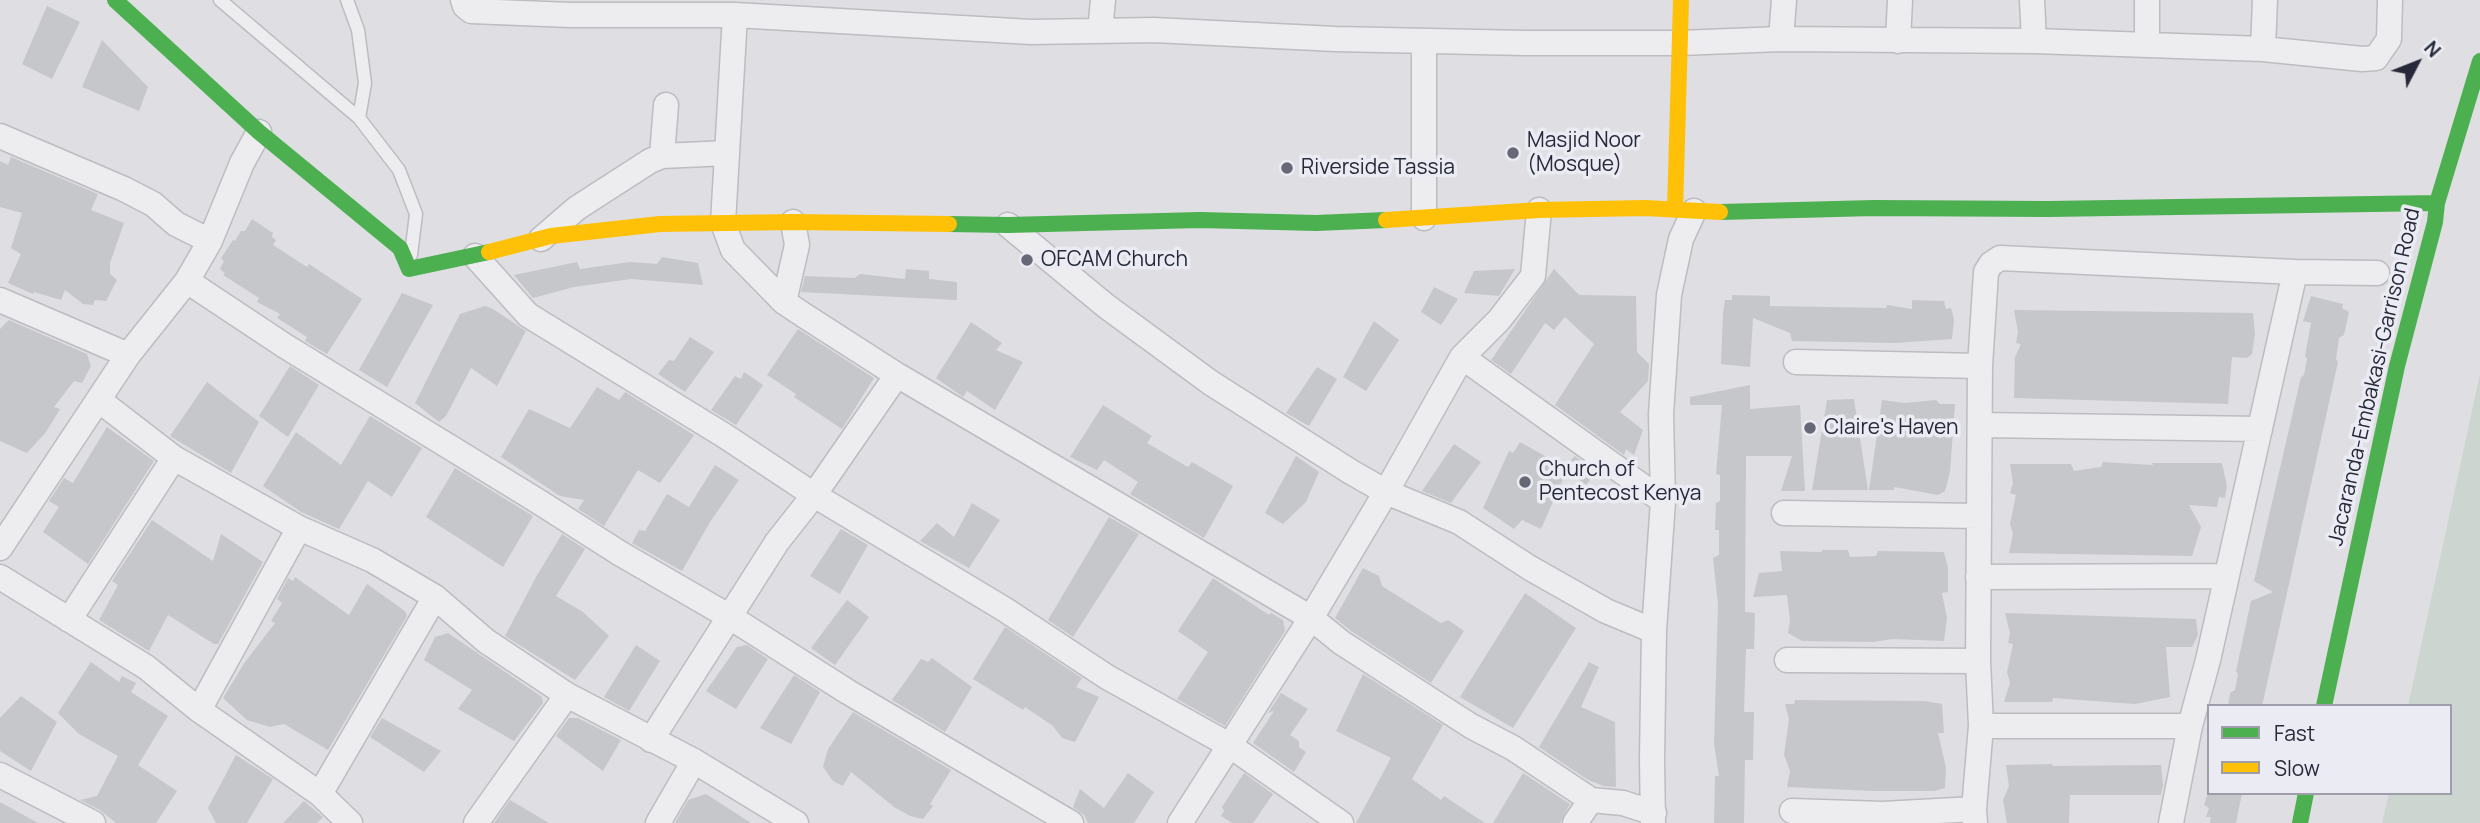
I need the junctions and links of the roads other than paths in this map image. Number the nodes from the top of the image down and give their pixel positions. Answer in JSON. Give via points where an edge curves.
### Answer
{"nodes":[{"id":1,"x":115,"y":0,"type":"edge"},
{"id":2,"x":220,"y":0,"type":"edge"},
{"id":3,"x":347,"y":0,"type":"edge"},
{"id":4,"x":463,"y":0,"type":"edge"},
{"id":5,"x":1102,"y":0,"type":"edge"},
{"id":6,"x":1681,"y":0,"type":"edge"},
{"id":7,"x":1784,"y":0,"type":"edge"},
{"id":8,"x":1900,"y":0,"type":"edge"},
{"id":9,"x":2032,"y":0,"type":"edge"},
{"id":10,"x":2147,"y":0,"type":"edge"},
{"id":11,"x":2265,"y":0,"type":"edge"},
{"id":12,"x":2390,"y":0,"type":"edge"},
{"id":13,"x":571,"y":7,"type":"edge"},
{"id":14,"x":674,"y":7,"type":"edge"},
{"id":15,"x":751,"y":11,"type":"edge"},
{"id":16,"x":1100,"y":31,"type":"junction"},
{"id":17,"x":1782,"y":40,"type":"junction"},
{"id":18,"x":1424,"y":41,"type":"junction"},
{"id":19,"x":1898,"y":41,"type":"junction"},
{"id":20,"x":2034,"y":41,"type":"junction"},
{"id":21,"x":1680,"y":43,"type":"junction"},
{"id":22,"x":2147,"y":45,"type":"junction"},
{"id":23,"x":2263,"y":49,"type":"junction"},
{"id":24,"x":2480,"y":61,"type":"edge"},
{"id":25,"x":666,"y":105,"type":"dead end"},
{"id":26,"x":359,"y":118,"type":"junction"},
{"id":27,"x":259,"y":132,"type":"junction"},
{"id":28,"x":0,"y":136,"type":"edge"},
{"id":29,"x":727,"y":153,"type":"junction"},
{"id":30,"x":662,"y":156,"type":"junction"},
{"id":31,"x":2437,"y":203,"type":"junction"},
{"id":32,"x":1539,"y":210,"type":"junction"},
{"id":33,"x":1685,"y":211,"type":"junction"},
{"id":34,"x":1424,"y":219,"type":"junction"},
{"id":35,"x":793,"y":222,"type":"junction"},
{"id":36,"x":723,"y":223,"type":"junction"},
{"id":37,"x":1008,"y":225,"type":"junction"},
{"id":38,"x":540,"y":239,"type":"junction"},
{"id":39,"x":210,"y":241,"type":"junction"},
{"id":40,"x":475,"y":257,"type":"junction"},
{"id":41,"x":409,"y":269,"type":"junction"},
{"id":42,"x":2295,"y":272,"type":"junction"},
{"id":43,"x":2377,"y":273,"type":"dead end"},
{"id":44,"x":187,"y":281,"type":"junction"},
{"id":45,"x":0,"y":300,"type":"edge"},
{"id":46,"x":784,"y":302,"type":"junction"},
{"id":47,"x":128,"y":355,"type":"junction"},
{"id":48,"x":1462,"y":357,"type":"junction"},
{"id":49,"x":1796,"y":362,"type":"dead end"},
{"id":50,"x":1980,"y":366,"type":"junction"},
{"id":51,"x":897,"y":375,"type":"junction"},
{"id":52,"x":100,"y":401,"type":"junction"},
{"id":53,"x":1980,"y":425,"type":"junction"},
{"id":54,"x":2260,"y":429,"type":"junction"},
{"id":55,"x":174,"y":458,"type":"junction"},
{"id":56,"x":1387,"y":492,"type":"junction"},
{"id":57,"x":814,"y":495,"type":"junction"},
{"id":58,"x":1663,"y":501,"type":"junction"},
{"id":59,"x":1784,"y":513,"type":"dead end"},
{"id":60,"x":1978,"y":516,"type":"junction"},
{"id":61,"x":299,"y":528,"type":"junction"},
{"id":62,"x":0,"y":548,"type":"edge"},
{"id":63,"x":0,"y":576,"type":"edge"},
{"id":64,"x":1978,"y":576,"type":"junction"},
{"id":65,"x":2225,"y":576,"type":"junction"},
{"id":66,"x":435,"y":597,"type":"junction"},
{"id":67,"x":730,"y":617,"type":"junction"},
{"id":68,"x":1311,"y":618,"type":"junction"},
{"id":69,"x":69,"y":620,"type":"junction"},
{"id":70,"x":1654,"y":631,"type":"junction"},
{"id":71,"x":1787,"y":660,"type":"dead end"},
{"id":72,"x":1978,"y":661,"type":"junction"},
{"id":73,"x":568,"y":695,"type":"junction"},
{"id":74,"x":2324,"y":704,"type":"edge"},
{"id":75,"x":199,"y":710,"type":"junction"},
{"id":76,"x":1981,"y":726,"type":"junction"},
{"id":77,"x":2190,"y":726,"type":"junction"},
{"id":78,"x":652,"y":740,"type":"junction"},
{"id":79,"x":1229,"y":745,"type":"junction"},
{"id":80,"x":694,"y":761,"type":"junction"},
{"id":81,"x":0,"y":775,"type":"edge"},
{"id":82,"x":320,"y":794,"type":"junction"},
{"id":83,"x":2306,"y":795,"type":"edge"},
{"id":84,"x":1591,"y":800,"type":"junction"},
{"id":85,"x":1792,"y":811,"type":"dead end"},
{"id":86,"x":1975,"y":816,"type":"edge"},
{"id":87,"x":1653,"y":818,"type":"edge"},
{"id":88,"x":93,"y":823,"type":"edge"},
{"id":89,"x":350,"y":823,"type":"edge"},
{"id":90,"x":476,"y":823,"type":"edge"},
{"id":91,"x":658,"y":823,"type":"edge"},
{"id":92,"x":796,"y":823,"type":"edge"},
{"id":93,"x":1071,"y":823,"type":"edge"},
{"id":94,"x":1180,"y":823,"type":"edge"},
{"id":95,"x":1341,"y":823,"type":"edge"},
{"id":96,"x":1575,"y":823,"type":"edge"},
{"id":97,"x":2171,"y":823,"type":"edge"},
{"id":98,"x":2300,"y":823,"type":"edge"}],
"edges":[{"from":1,"to":27,"type":"street"},
{"from":2,"to":26,"type":"lane"},
{"from":3,"to":26,"type":"lane","via":[[358,30],[365,83]]},
{"from":4,"to":13,"type":"street","via":[[471,11]]},
{"from":5,"to":16,"type":"street"},
{"from":6,"to":21,"type":"street"},
{"from":7,"to":17,"type":"street"},
{"from":8,"to":19,"type":"street"},
{"from":9,"to":20,"type":"street"},
{"from":10,"to":22,"type":"street"},
{"from":11,"to":23,"type":"street"},
{"from":12,"to":23,"type":"street","via":[[2389,39],[2376,58]]},
{"from":13,"to":14,"type":"street"},
{"from":14,"to":15,"type":"street"},
{"from":15,"to":16,"type":"street","via":[[1031,32]]},
{"from":15,"to":29,"type":"street"},
{"from":16,"to":18,"type":"street"},
{"from":17,"to":19,"type":"street"},
{"from":17,"to":21,"type":"street"},
{"from":18,"to":21,"type":"street"},
{"from":18,"to":34,"type":"street"},
{"from":19,"to":20,"type":"street"},
{"from":20,"to":22,"type":"street"},
{"from":21,"to":33,"type":"street"},
{"from":22,"to":23,"type":"street"},
{"from":24,"to":31,"type":"street","name":"Jacaranda-Embakasi-Garrison Road"},
{"from":25,"to":30,"type":"street"},
{"from":26,"to":41,"type":"lane","via":[[399,170],[416,214]]},
{"from":27,"to":39,"type":"street"},
{"from":27,"to":41,"type":"street","via":[[400,247]]},
{"from":28,"to":39,"type":"street","via":[[124,189]]},
{"from":29,"to":30,"type":"street"},
{"from":29,"to":36,"type":"street"},
{"from":30,"to":38,"type":"street","via":[[588,200]]},
{"from":31,"to":33,"type":"street"},
{"from":31,"to":74,"type":"street","name":"Jacaranda-Embakasi-Garrison Road"},
{"from":32,"to":33,"type":"street"},
{"from":32,"to":34,"type":"street"},
{"from":32,"to":48,"type":"street","via":[[1533,276]]},
{"from":33,"to":58,"type":"street","via":[[1668,295],[1661,415]]},
{"from":34,"to":37,"type":"street"},
{"from":35,"to":36,"type":"street"},
{"from":35,"to":37,"type":"street"},
{"from":35,"to":46,"type":"street","via":[[797,245]]},
{"from":36,"to":38,"type":"street","via":[[660,224]]},
{"from":36,"to":46,"type":"street","via":[[733,250]]},
{"from":37,"to":56,"type":"street","via":[[1106,306],[1211,383]]},
{"from":38,"to":40,"type":"street"},
{"from":39,"to":44,"type":"street"},
{"from":40,"to":41,"type":"street"},
{"from":40,"to":57,"type":"street","via":[[528,315]]},
{"from":42,"to":43,"type":"street"},
{"from":42,"to":50,"type":"street","via":[[2000,258],[1986,272]]},
{"from":42,"to":54,"type":"street"},
{"from":44,"to":47,"type":"street"},
{"from":44,"to":67,"type":"street","via":[[621,554]]},
{"from":45,"to":47,"type":"street"},
{"from":46,"to":51,"type":"street"},
{"from":47,"to":52,"type":"street"},
{"from":48,"to":56,"type":"street"},
{"from":48,"to":58,"type":"street"},
{"from":49,"to":50,"type":"street"},
{"from":50,"to":53,"type":"street"},
{"from":51,"to":57,"type":"street"},
{"from":51,"to":68,"type":"street"},
{"from":52,"to":55,"type":"street"},
{"from":52,"to":62,"type":"street"},
{"from":53,"to":54,"type":"street"},
{"from":53,"to":60,"type":"street"},
{"from":54,"to":65,"type":"street"},
{"from":55,"to":61,"type":"street"},
{"from":55,"to":69,"type":"street"},
{"from":56,"to":68,"type":"street"},
{"from":56,"to":70,"type":"street","via":[[1459,522],[1606,611]]},
{"from":57,"to":67,"type":"street","via":[[777,542]]},
{"from":57,"to":79,"type":"street","via":[[1107,677]]},
{"from":58,"to":70,"type":"street"},
{"from":59,"to":60,"type":"street"},
{"from":60,"to":64,"type":"street"},
{"from":61,"to":66,"type":"street","via":[[372,560]]},
{"from":61,"to":75,"type":"street"},
{"from":63,"to":69,"type":"street"},
{"from":64,"to":65,"type":"street"},
{"from":64,"to":72,"type":"street"},
{"from":65,"to":77,"type":"street"},
{"from":66,"to":73,"type":"street","via":[[486,641]]},
{"from":66,"to":82,"type":"street"},
{"from":67,"to":78,"type":"street"},
{"from":67,"to":93,"type":"street"},
{"from":68,"to":79,"type":"street"},
{"from":68,"to":84,"type":"street","via":[[1342,643]]},
{"from":69,"to":75,"type":"street","via":[[146,667]]},
{"from":70,"to":87,"type":"street"},
{"from":71,"to":72,"type":"street"},
{"from":72,"to":76,"type":"street"},
{"from":73,"to":78,"type":"street"},
{"from":73,"to":90,"type":"street"},
{"from":75,"to":82,"type":"street"},
{"from":76,"to":77,"type":"street"},
{"from":76,"to":86,"type":"street"},
{"from":77,"to":97,"type":"street"},
{"from":78,"to":80,"type":"street"},
{"from":79,"to":94,"type":"street"},
{"from":79,"to":95,"type":"street"},
{"from":80,"to":91,"type":"street"},
{"from":80,"to":92,"type":"street"},
{"from":81,"to":88,"type":"street"},
{"from":82,"to":89,"type":"street"},
{"from":83,"to":98,"type":"street"},
{"from":84,"to":87,"type":"street","via":[[1623,803]]},
{"from":84,"to":96,"type":"street"},
{"from":85,"to":86,"type":"street"}]}
